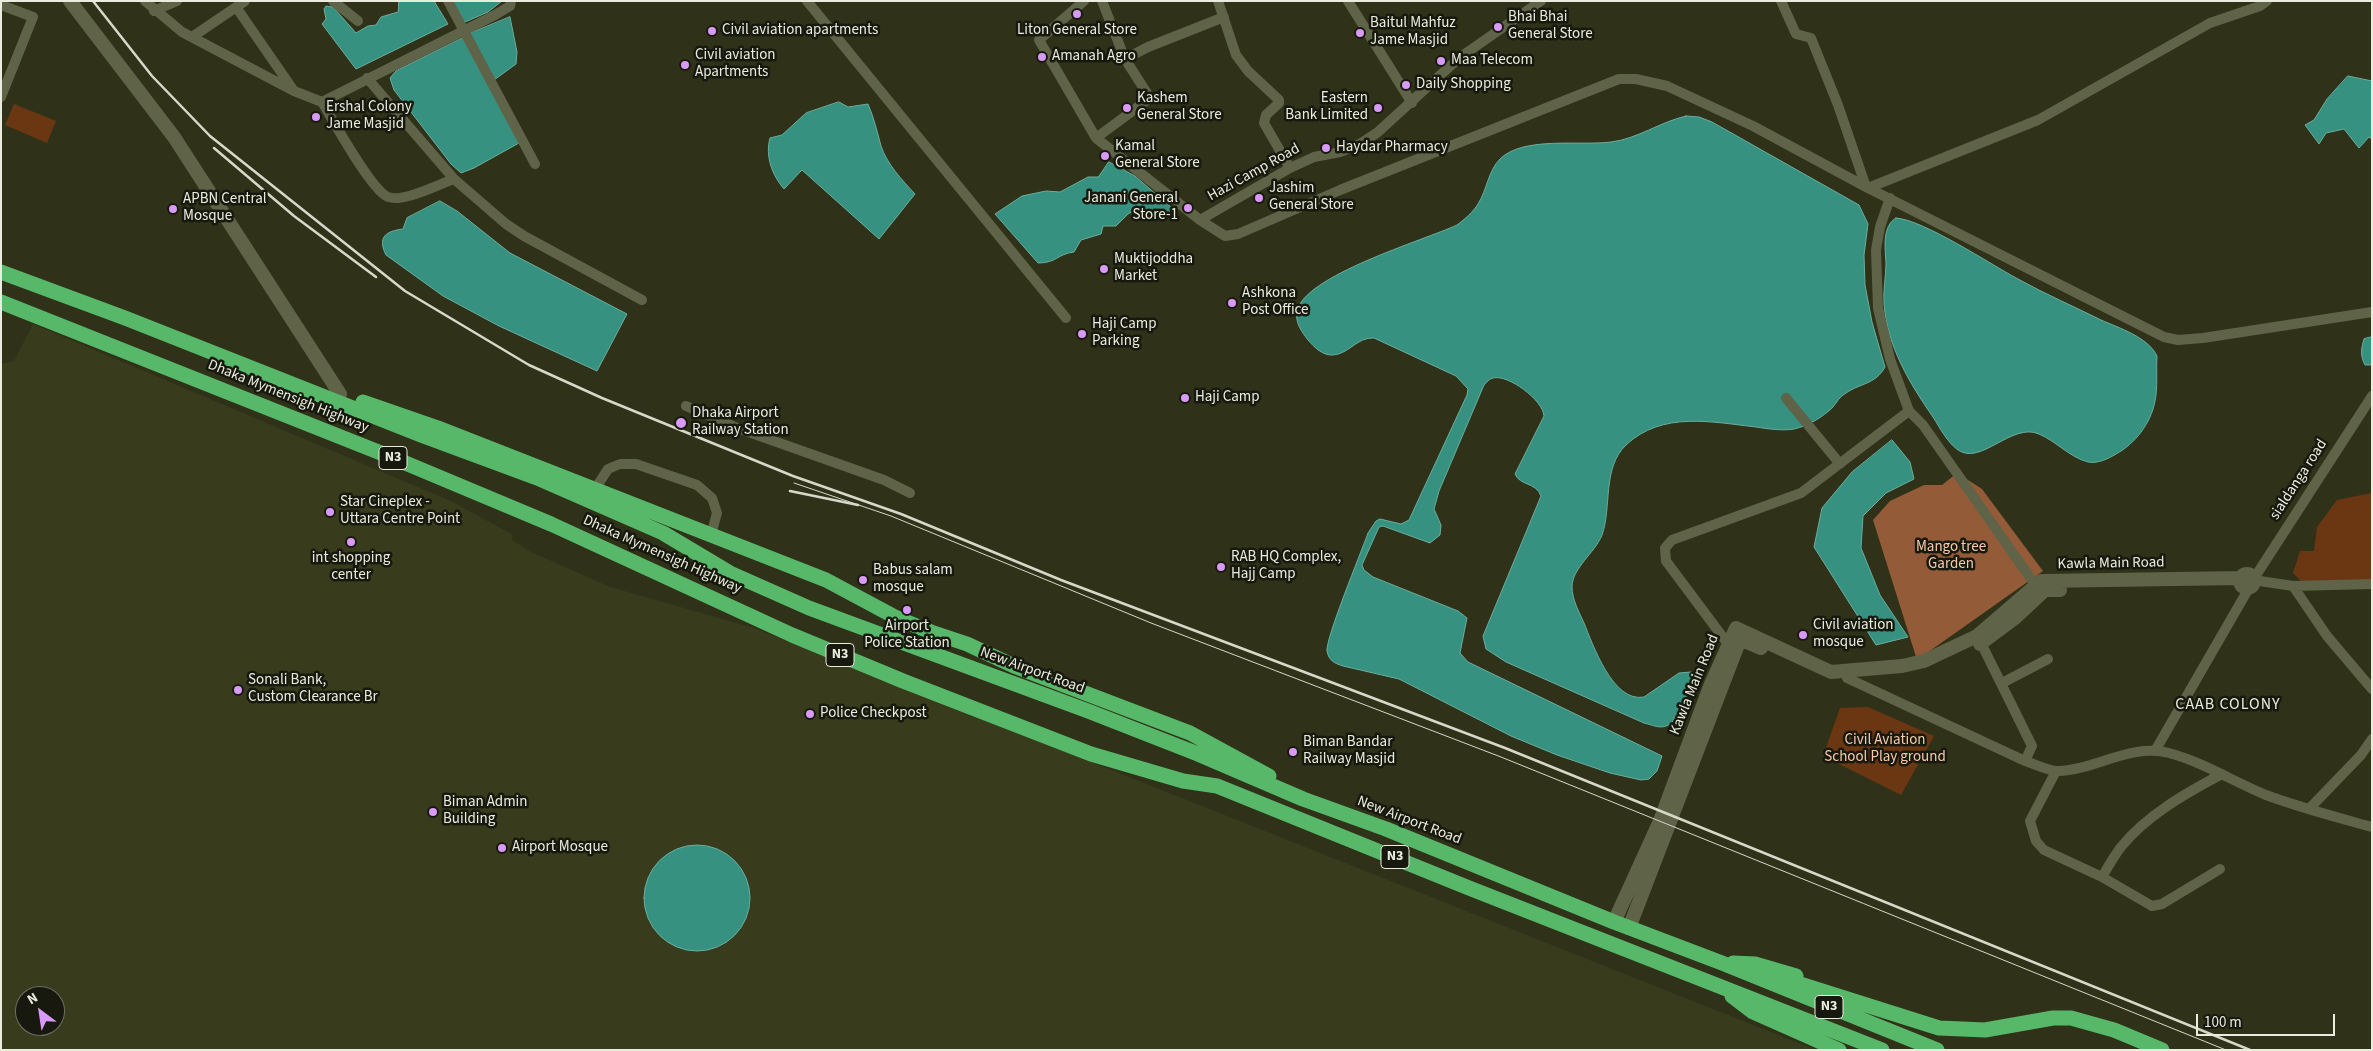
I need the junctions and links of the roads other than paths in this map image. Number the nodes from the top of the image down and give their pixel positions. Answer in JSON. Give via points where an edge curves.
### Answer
{"nodes":[{"id":1,"x":70,"y":1,"type":"edge"},
{"id":2,"x":145,"y":1,"type":"edge"},
{"id":3,"x":177,"y":1,"type":"edge"},
{"id":4,"x":333,"y":1,"type":"edge"},
{"id":5,"x":448,"y":1,"type":"edge"},
{"id":6,"x":511,"y":1,"type":"edge"},
{"id":7,"x":807,"y":1,"type":"edge"},
{"id":8,"x":1084,"y":1,"type":"edge"},
{"id":9,"x":1102,"y":1,"type":"edge"},
{"id":10,"x":1218,"y":1,"type":"edge"},
{"id":11,"x":1348,"y":1,"type":"edge"},
{"id":12,"x":1522,"y":1,"type":"edge"},
{"id":13,"x":1541,"y":1,"type":"edge"},
{"id":14,"x":1781,"y":1,"type":"edge"},
{"id":15,"x":2267,"y":1,"type":"edge"},
{"id":16,"x":240,"y":4,"type":"edge"},
{"id":17,"x":1,"y":6,"type":"edge"},
{"id":18,"x":154,"y":11,"type":"junction"},
{"id":19,"x":1529,"y":11,"type":"junction"},
{"id":20,"x":1224,"y":17,"type":"junction"},
{"id":21,"x":358,"y":21,"type":"dead end"},
{"id":22,"x":463,"y":31,"type":"junction"},
{"id":23,"x":192,"y":37,"type":"junction"},
{"id":24,"x":1125,"y":58,"type":"junction"},
{"id":25,"x":367,"y":78,"type":"junction"},
{"id":26,"x":294,"y":91,"type":"junction"},
{"id":27,"x":1,"y":97,"type":"edge"},
{"id":28,"x":322,"y":102,"type":"junction"},
{"id":29,"x":1412,"y":103,"type":"junction"},
{"id":30,"x":1096,"y":138,"type":"junction"},
{"id":31,"x":535,"y":164,"type":"dead end"},
{"id":32,"x":1290,"y":168,"type":"junction"},
{"id":33,"x":454,"y":179,"type":"junction"},
{"id":34,"x":1868,"y":188,"type":"junction"},
{"id":35,"x":1890,"y":198,"type":"junction"},
{"id":36,"x":1200,"y":220,"type":"junction"},
{"id":37,"x":1,"y":272,"type":"edge"},
{"id":38,"x":642,"y":300,"type":"dead end"},
{"id":39,"x":1,"y":302,"type":"edge"},
{"id":40,"x":2372,"y":312,"type":"edge"},
{"id":41,"x":1066,"y":318,"type":"dead end"},
{"id":42,"x":305,"y":389,"type":"junction"},
{"id":43,"x":340,"y":394,"type":"junction"},
{"id":44,"x":2372,"y":396,"type":"edge"},
{"id":45,"x":1786,"y":398,"type":"dead end"},
{"id":46,"x":686,"y":406,"type":"dead end"},
{"id":47,"x":1909,"y":412,"type":"junction"},
{"id":48,"x":1840,"y":464,"type":"junction"},
{"id":49,"x":595,"y":489,"type":"junction"},
{"id":50,"x":910,"y":493,"type":"dead end"},
{"id":51,"x":711,"y":534,"type":"junction"},
{"id":52,"x":2246,"y":583,"type":"junction"},
{"id":53,"x":2372,"y":584,"type":"edge"},
{"id":54,"x":2036,"y":586,"type":"junction"},
{"id":55,"x":2294,"y":586,"type":"junction"},
{"id":56,"x":866,"y":629,"type":"joint"},
{"id":57,"x":1728,"y":644,"type":"junction"},
{"id":58,"x":1981,"y":644,"type":"junction"},
{"id":59,"x":2048,"y":659,"type":"dead end"},
{"id":60,"x":1847,"y":678,"type":"junction"},
{"id":61,"x":2002,"y":683,"type":"junction"},
{"id":62,"x":2372,"y":689,"type":"edge"},
{"id":63,"x":2372,"y":739,"type":"edge"},
{"id":64,"x":2155,"y":752,"type":"junction"},
{"id":65,"x":2025,"y":761,"type":"junction"},
{"id":66,"x":2056,"y":771,"type":"junction"},
{"id":67,"x":2222,"y":774,"type":"junction"},
{"id":68,"x":1277,"y":781,"type":"dead end"},
{"id":69,"x":2309,"y":809,"type":"junction"},
{"id":70,"x":2372,"y":827,"type":"edge"},
{"id":71,"x":2220,"y":869,"type":"dead end"},
{"id":72,"x":2135,"y":896,"type":"junction"},
{"id":73,"x":1614,"y":922,"type":"junction"},
{"id":74,"x":1628,"y":928,"type":"junction"},
{"id":75,"x":1722,"y":963,"type":"junction"},
{"id":76,"x":1715,"y":984,"type":"junction"},
{"id":77,"x":1840,"y":1050,"type":"edge"},
{"id":78,"x":1882,"y":1050,"type":"edge"},
{"id":79,"x":1937,"y":1050,"type":"edge"},
{"id":80,"x":2162,"y":1050,"type":"edge"}],
"edges":[{"from":1,"to":43,"type":"street","via":[[174,137]]},
{"from":2,"to":18,"type":"street"},
{"from":3,"to":18,"type":"street"},
{"from":4,"to":21,"type":"street"},
{"from":5,"to":22,"type":"street"},
{"from":6,"to":22,"type":"street","via":[[510,6]]},
{"from":7,"to":41,"type":"street"},
{"from":8,"to":30,"type":"street","via":[[1039,40]]},
{"from":9,"to":24,"type":"street"},
{"from":10,"to":20,"type":"street"},
{"from":11,"to":29,"type":"street"},
{"from":12,"to":19,"type":"street"},
{"from":13,"to":19,"type":"street","name":"Hazi Camp Road"},
{"from":14,"to":34,"type":"street","via":[[1796,34],[1811,38]]},
{"from":15,"to":34,"type":"street","via":[[2210,23],[2038,120]]},
{"from":16,"to":23,"type":"street"},
{"from":16,"to":26,"type":"street"},
{"from":17,"to":27,"type":"street","via":[[33,17]]},
{"from":18,"to":23,"type":"street"},
{"from":19,"to":29,"type":"street","name":"Hazi Camp Road","via":[[1459,58]]},
{"from":20,"to":24,"type":"street"},
{"from":20,"to":32,"type":"street","via":[[1236,55],[1248,72],[1279,100],[1266,115],[1264,123]]},
{"from":22,"to":25,"type":"street"},
{"from":22,"to":31,"type":"street"},
{"from":23,"to":26,"type":"street"},
{"from":24,"to":30,"type":"street","via":[[1150,98]]},
{"from":25,"to":28,"type":"street"},
{"from":25,"to":33,"type":"street"},
{"from":26,"to":28,"type":"street"},
{"from":28,"to":33,"type":"street","via":[[375,186],[388,197],[403,198]]},
{"from":29,"to":32,"type":"street","name":"Hazi Camp Road","via":[[1360,144],[1314,157]]},
{"from":30,"to":36,"type":"street"},
{"from":32,"to":36,"type":"street","name":"Hazi Camp Road"},
{"from":33,"to":38,"type":"street","via":[[524,236]]},
{"from":34,"to":35,"type":"street"},
{"from":34,"to":36,"type":"street","via":[[1753,126],[1667,86],[1619,79],[1238,234],[1225,236]]},
{"from":35,"to":40,"type":"street","via":[[2164,337],[2178,340],[2203,338]]},
{"from":35,"to":47,"type":"street","via":[[1876,250],[1878,308],[1890,359]]},
{"from":37,"to":42,"type":"highway","name":"Dhaka Mymensigh Highway","number":"N3"},
{"from":39,"to":76,"type":"highway","name":"Dhaka Mymensigh Highway","number":"N3","via":[[516,509],[903,682],[1091,754],[1183,781],[1217,786]]},
{"from":42,"to":43,"type":"highway","name":"New Airport Road"},
{"from":42,"to":56,"type":"highway","name":"Dhaka Mymensigh Highway","number":"N3","via":[[546,482],[663,533],[730,574]]},
{"from":43,"to":49,"type":"highway","name":"New Airport Road"},
{"from":44,"to":52,"type":"street","name":"sialdanga road"},
{"from":45,"to":48,"type":"street"},
{"from":46,"to":50,"type":"street","via":[[750,433],[884,480]]},
{"from":47,"to":48,"type":"street"},
{"from":47,"to":54,"type":"street","via":[[1923,425]]},
{"from":48,"to":57,"type":"street","via":[[1802,494],[1672,540],[1665,548],[1666,561]]},
{"from":49,"to":51,"type":"highway","name":"New Airport Road"},
{"from":49,"to":51,"type":"street","via":[[608,469],[620,464],[636,464],[697,485],[712,498],[717,513]]},
{"from":51,"to":68,"type":"highway","name":"New Airport Road","via":[[826,580],[897,618],[1190,733]]},
{"from":52,"to":54,"type":"street","name":"Kawla Main Road","via":[[2041,581]]},
{"from":52,"to":55,"type":"street"},
{"from":52,"to":58,"type":"street","name":"Kawla Main Road","via":[[2045,590]]},
{"from":52,"to":64,"type":"street","name":"sialdanga road"},
{"from":53,"to":55,"type":"street"},
{"from":54,"to":57,"type":"street","name":"Kawla Main Road","via":[[1977,636],[1924,661],[1902,666],[1831,672],[1736,628]]},
{"from":55,"to":62,"type":"street","via":[[2327,636]]},
{"from":56,"to":73,"type":"highway","name":"New Airport Road","number":"N3","via":[[1152,736]]},
{"from":57,"to":73,"type":"street","name":"Kawla Main Road","via":[[1660,821]]},
{"from":58,"to":60,"type":"street","name":"Kawla Main Road","via":[[1905,674]]},
{"from":58,"to":61,"type":"street"},
{"from":59,"to":61,"type":"street"},
{"from":60,"to":65,"type":"street"},
{"from":60,"to":74,"type":"street","name":"Kawla Main Road","via":[[1834,678],[1747,642],[1739,642]]},
{"from":61,"to":65,"type":"street","via":[[2032,746]]},
{"from":63,"to":69,"type":"street","via":[[2361,755]]},
{"from":64,"to":66,"type":"street","via":[[2144,750],[2086,767]]},
{"from":64,"to":67,"type":"street","via":[[2168,753]]},
{"from":65,"to":66,"type":"street"},
{"from":66,"to":72,"type":"street","via":[[2030,821],[2036,841],[2044,850]]},
{"from":67,"to":69,"type":"street","via":[[2265,794]]},
{"from":67,"to":72,"type":"street","via":[[2169,805],[2139,828],[2121,848],[2102,877]]},
{"from":69,"to":70,"type":"street"},
{"from":71,"to":72,"type":"street","via":[[2162,904],[2152,906]]},
{"from":73,"to":74,"type":"highway","name":"New Airport Road","number":"N3"},
{"from":74,"to":75,"type":"highway","name":"New Airport Road","number":"N3"},
{"from":75,"to":79,"type":"highway","name":"New Airport Road","number":"N3"},
{"from":75,"to":80,"type":"highway","via":[[1761,972],[1939,1028],[1985,1030],[2071,1018],[2106,1027]]},
{"from":76,"to":77,"type":"highway","via":[[1753,1012]]},
{"from":76,"to":78,"type":"highway","number":"N3"}]}
